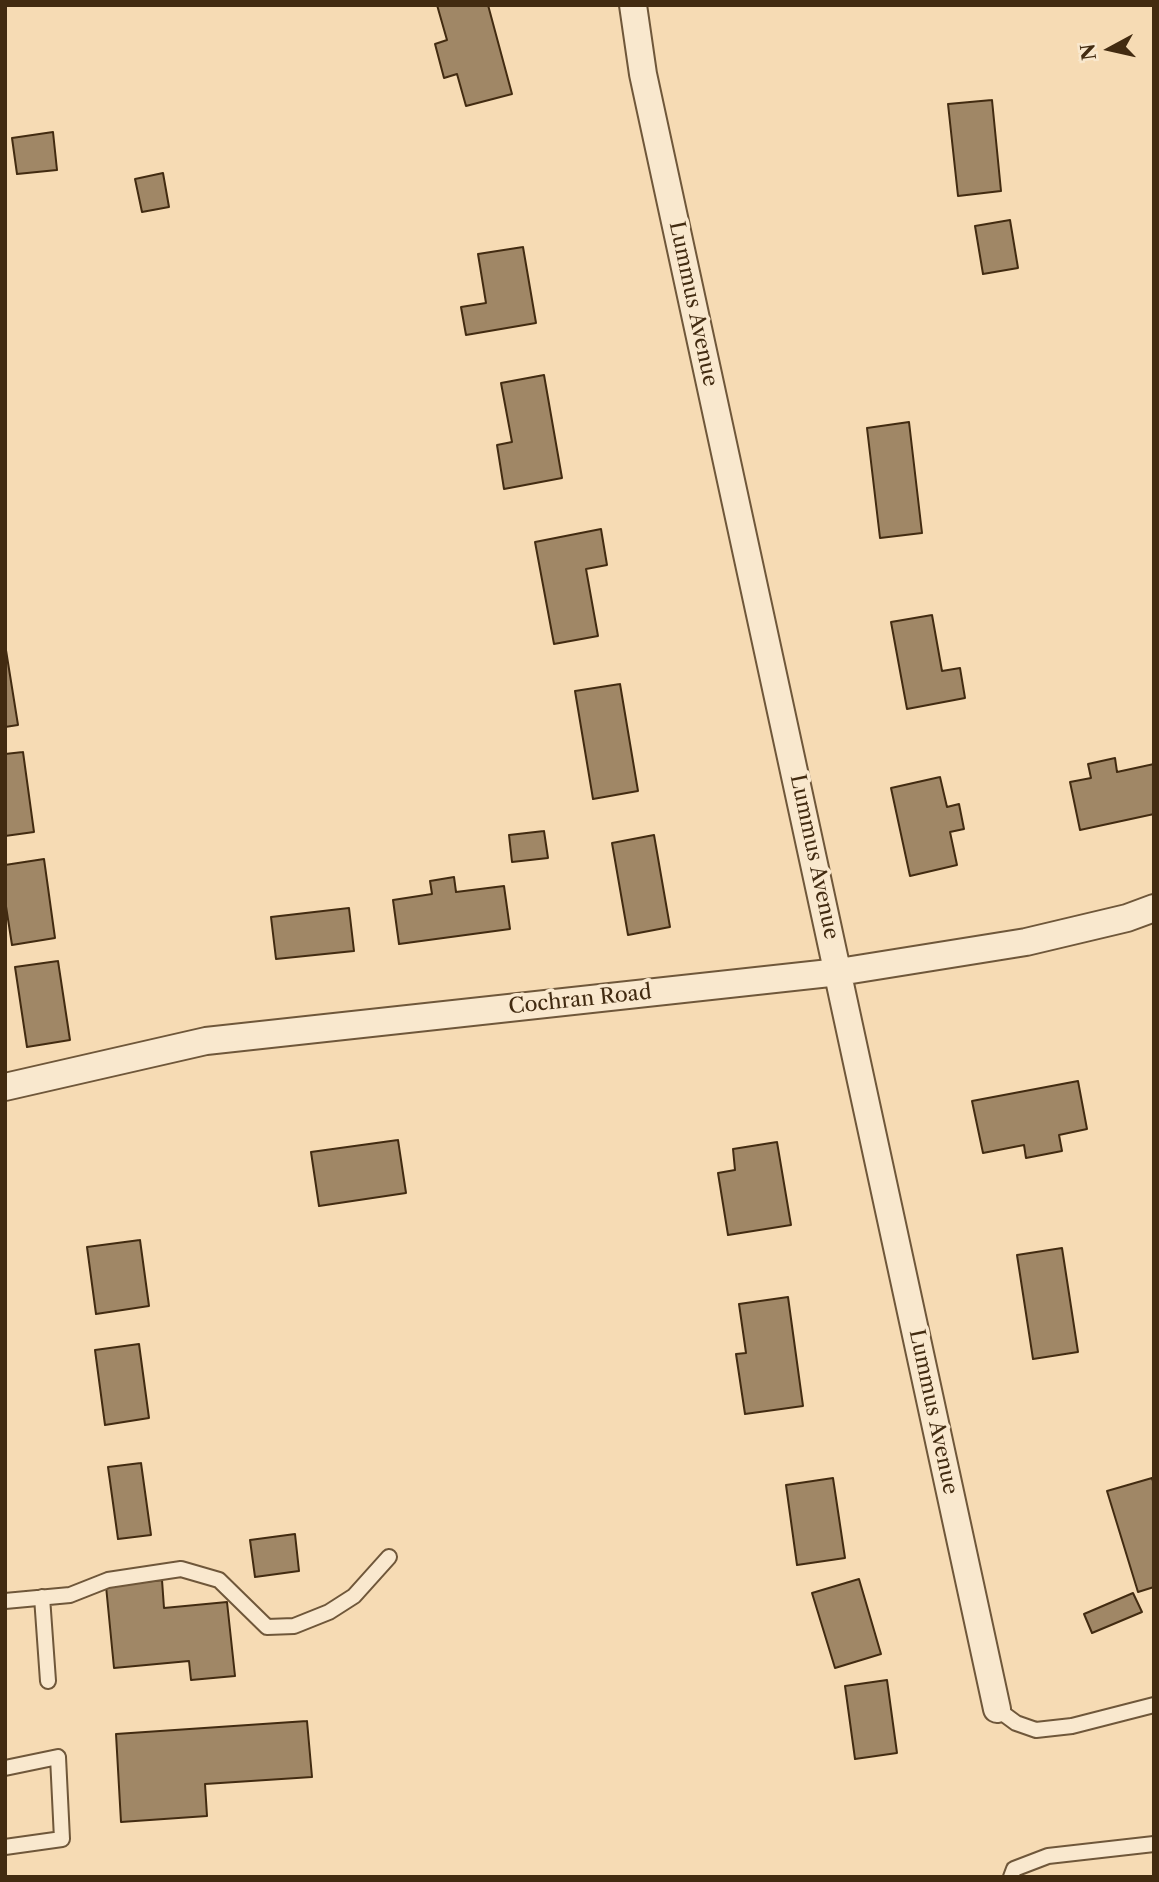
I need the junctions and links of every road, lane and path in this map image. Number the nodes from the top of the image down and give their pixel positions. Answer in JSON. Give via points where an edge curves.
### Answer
{"nodes":[{"id":1,"x":633,"y":5,"type":"edge"},
{"id":2,"x":1154,"y":908,"type":"edge"},
{"id":3,"x":839,"y":972,"type":"junction"},
{"id":4,"x":5,"y":1087,"type":"edge"},
{"id":5,"x":389,"y":1556,"type":"dead end"},
{"id":6,"x":42,"y":1597,"type":"junction"},
{"id":7,"x":5,"y":1601,"type":"edge"},
{"id":8,"x":48,"y":1681,"type":"dead end"},
{"id":9,"x":1154,"y":1705,"type":"edge"},
{"id":10,"x":997,"y":1709,"type":"joint"},
{"id":11,"x":5,"y":1768,"type":"edge"},
{"id":12,"x":1154,"y":1844,"type":"edge"},
{"id":13,"x":5,"y":1847,"type":"edge"},
{"id":14,"x":1011,"y":1877,"type":"edge"}],
"edges":[{"from":1,"to":3,"type":"street","name":"Lummus Avenue","via":[[643,74]]},
{"from":2,"to":3,"type":"street","name":"Cochran Road","via":[[1026,942]]},
{"from":3,"to":4,"type":"street","name":"Cochran Road","via":[[205,1041]]},
{"from":3,"to":10,"type":"street","name":"Lummus Avenue"},
{"from":5,"to":6,"type":"lane","via":[[354,1596],[294,1626],[267,1627],[219,1580],[181,1569],[107,1580],[70,1595]]},
{"from":6,"to":7,"type":"lane"},
{"from":6,"to":8,"type":"lane"},
{"from":9,"to":10,"type":"lane","via":[[1072,1726],[1036,1730]]},
{"from":11,"to":13,"type":"lane","via":[[58,1757],[62,1839]]},
{"from":12,"to":14,"type":"lane","via":[[1048,1856],[1014,1869]]}]}
